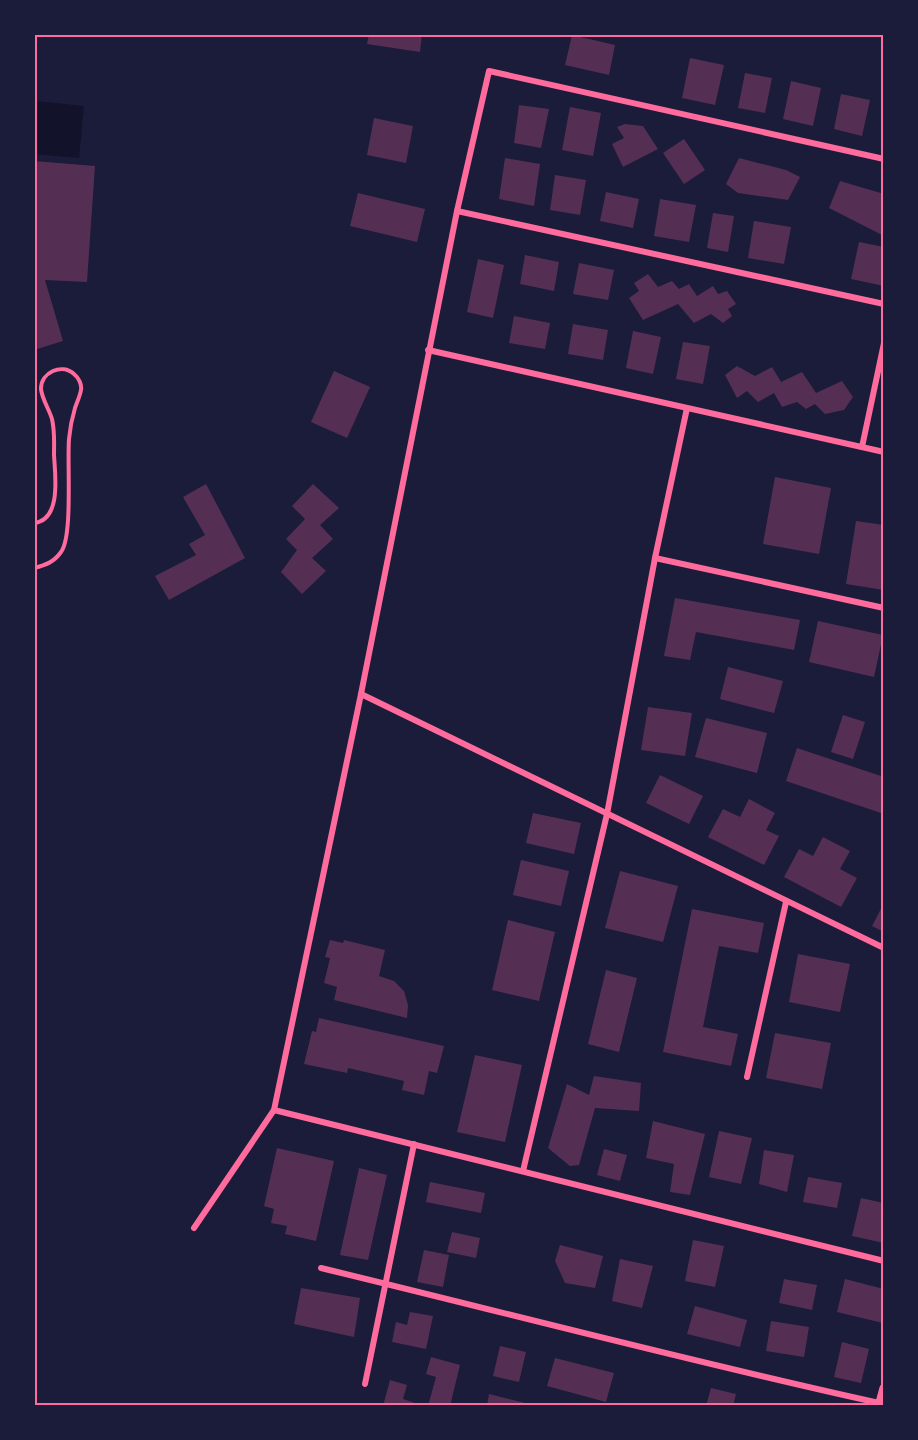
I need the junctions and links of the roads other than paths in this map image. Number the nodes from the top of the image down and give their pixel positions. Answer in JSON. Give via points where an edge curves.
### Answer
{"nodes":[{"id":1,"x":884,"y":159,"type":"edge"},
{"id":2,"x":457,"y":211,"type":"junction"},
{"id":3,"x":884,"y":304,"type":"edge"},
{"id":4,"x":884,"y":343,"type":"edge"},
{"id":5,"x":429,"y":350,"type":"junction"},
{"id":6,"x":687,"y":408,"type":"junction"},
{"id":7,"x":862,"y":447,"type":"junction"},
{"id":8,"x":884,"y":452,"type":"edge"},
{"id":9,"x":34,"y":523,"type":"edge"},
{"id":10,"x":655,"y":558,"type":"junction"},
{"id":11,"x":34,"y":568,"type":"edge"},
{"id":12,"x":884,"y":608,"type":"edge"},
{"id":13,"x":360,"y":694,"type":"junction"},
{"id":14,"x":607,"y":814,"type":"junction"},
{"id":15,"x":786,"y":902,"type":"junction"},
{"id":16,"x":884,"y":948,"type":"edge"},
{"id":17,"x":747,"y":1077,"type":"dead end"},
{"id":18,"x":274,"y":1110,"type":"junction"},
{"id":19,"x":414,"y":1144,"type":"junction"},
{"id":20,"x":523,"y":1171,"type":"junction"},
{"id":21,"x":194,"y":1228,"type":"dead end"},
{"id":22,"x":884,"y":1261,"type":"edge"},
{"id":23,"x":321,"y":1268,"type":"dead end"},
{"id":24,"x":386,"y":1284,"type":"junction"},
{"id":25,"x":365,"y":1384,"type":"dead end"},
{"id":26,"x":884,"y":1388,"type":"edge"},
{"id":27,"x":879,"y":1405,"type":"edge"}],
"edges":[{"from":1,"to":2,"type":"street","via":[[489,71]]},
{"from":2,"to":3,"type":"street"},
{"from":2,"to":5,"type":"street"},
{"from":4,"to":7,"type":"street"},
{"from":5,"to":6,"type":"street"},
{"from":5,"to":13,"type":"street"},
{"from":6,"to":7,"type":"street"},
{"from":6,"to":10,"type":"street"},
{"from":7,"to":8,"type":"street"},
{"from":9,"to":11,"type":"lane","via":[[40,523],[55,504],[55,437],[42,383],[50,372],[63,369],[74,374],[81,385],[69,439],[69,528],[63,550],[51,563]]},
{"from":10,"to":12,"type":"street"},
{"from":10,"to":14,"type":"street"},
{"from":13,"to":14,"type":"street"},
{"from":13,"to":18,"type":"street"},
{"from":14,"to":15,"type":"street"},
{"from":14,"to":20,"type":"street"},
{"from":15,"to":16,"type":"street"},
{"from":15,"to":17,"type":"street"},
{"from":18,"to":19,"type":"street"},
{"from":18,"to":21,"type":"street"},
{"from":19,"to":20,"type":"street"},
{"from":19,"to":24,"type":"street"},
{"from":20,"to":22,"type":"street"},
{"from":23,"to":24,"type":"street"},
{"from":24,"to":25,"type":"street"},
{"from":24,"to":27,"type":"street"},
{"from":26,"to":27,"type":"street"}]}
